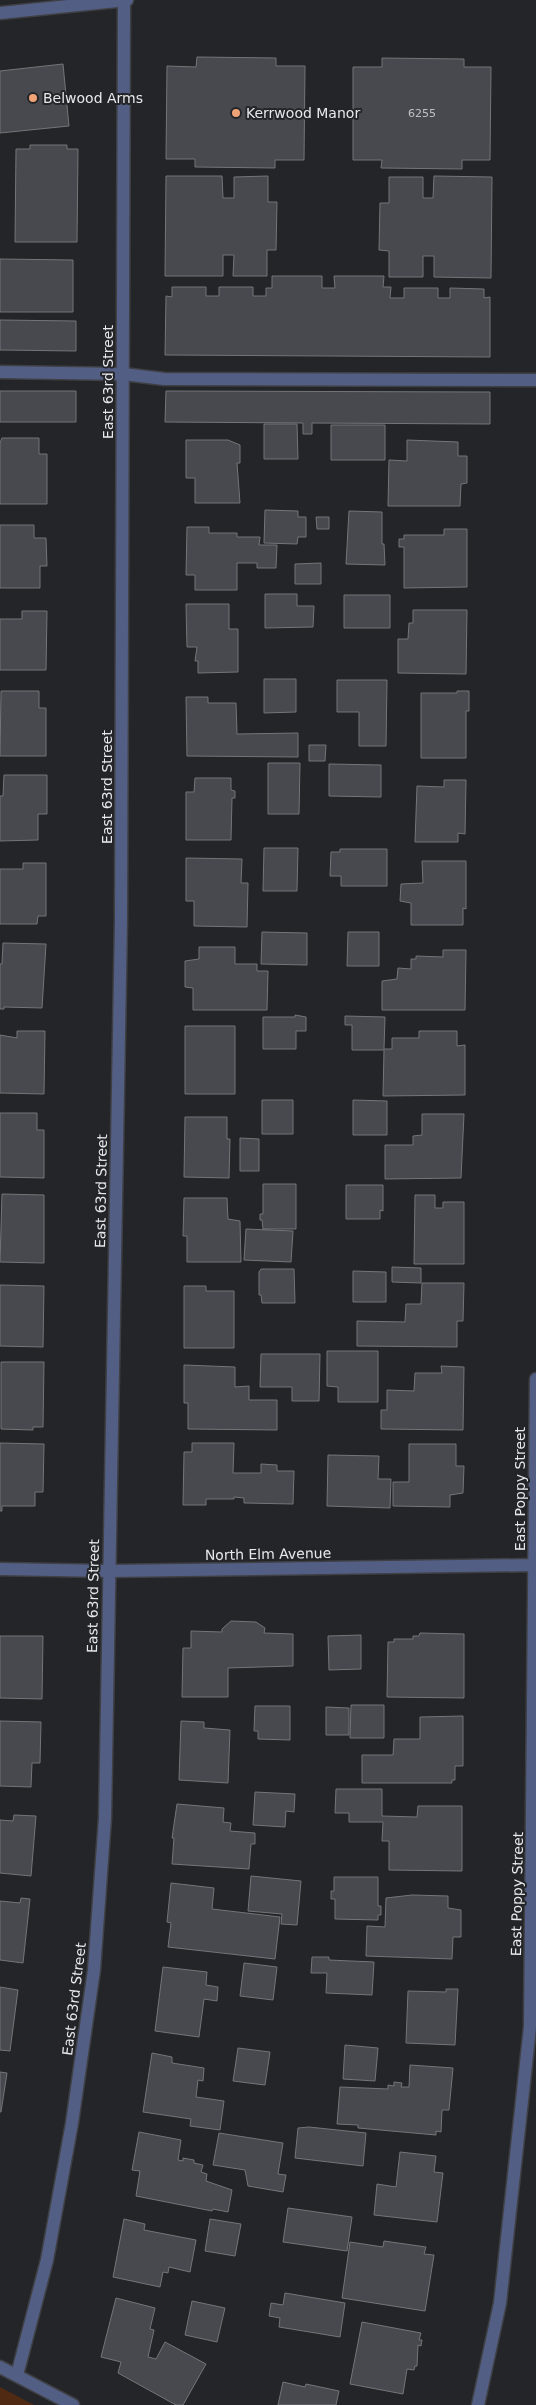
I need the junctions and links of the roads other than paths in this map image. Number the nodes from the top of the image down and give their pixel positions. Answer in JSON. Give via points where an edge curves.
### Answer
{"nodes":[{"id":1,"x":125,"y":0,"type":"edge"},
{"id":2,"x":0,"y":13,"type":"edge"},
{"id":3,"x":0,"y":372,"type":"edge"},
{"id":4,"x":123,"y":374,"type":"junction"},
{"id":5,"x":536,"y":380,"type":"edge"},
{"id":6,"x":536,"y":1379,"type":"edge"},
{"id":7,"x":536,"y":1565,"type":"edge"},
{"id":8,"x":0,"y":1569,"type":"edge"},
{"id":9,"x":109,"y":1571,"type":"junction"},
{"id":10,"x":0,"y":2367,"type":"edge"},
{"id":11,"x":17,"y":2375,"type":"junction"},
{"id":12,"x":73,"y":2405,"type":"edge"},
{"id":13,"x":478,"y":2405,"type":"edge"}],
"edges":[{"from":1,"to":2,"type":"street"},
{"from":1,"to":4,"type":"street","name":"East 63rd Street"},
{"from":3,"to":4,"type":"street"},
{"from":4,"to":5,"type":"street","via":[[164,379]]},
{"from":4,"to":9,"type":"street","name":"East 63rd Street","via":[[121,921]]},
{"from":6,"to":7,"type":"street","name":"East Poppy Street"},
{"from":7,"to":9,"type":"street","name":"North Elm Avenue"},
{"from":7,"to":13,"type":"street","name":"East Poppy Street","via":[[530,2028],[500,2303]]},
{"from":8,"to":9,"type":"street","name":"North Elm Avenue"},
{"from":9,"to":11,"type":"street","name":"East 63rd Street","via":[[105,1818],[94,1970],[72,2123],[50,2240]]},
{"from":10,"to":11,"type":"street"},
{"from":11,"to":12,"type":"street"}]}
